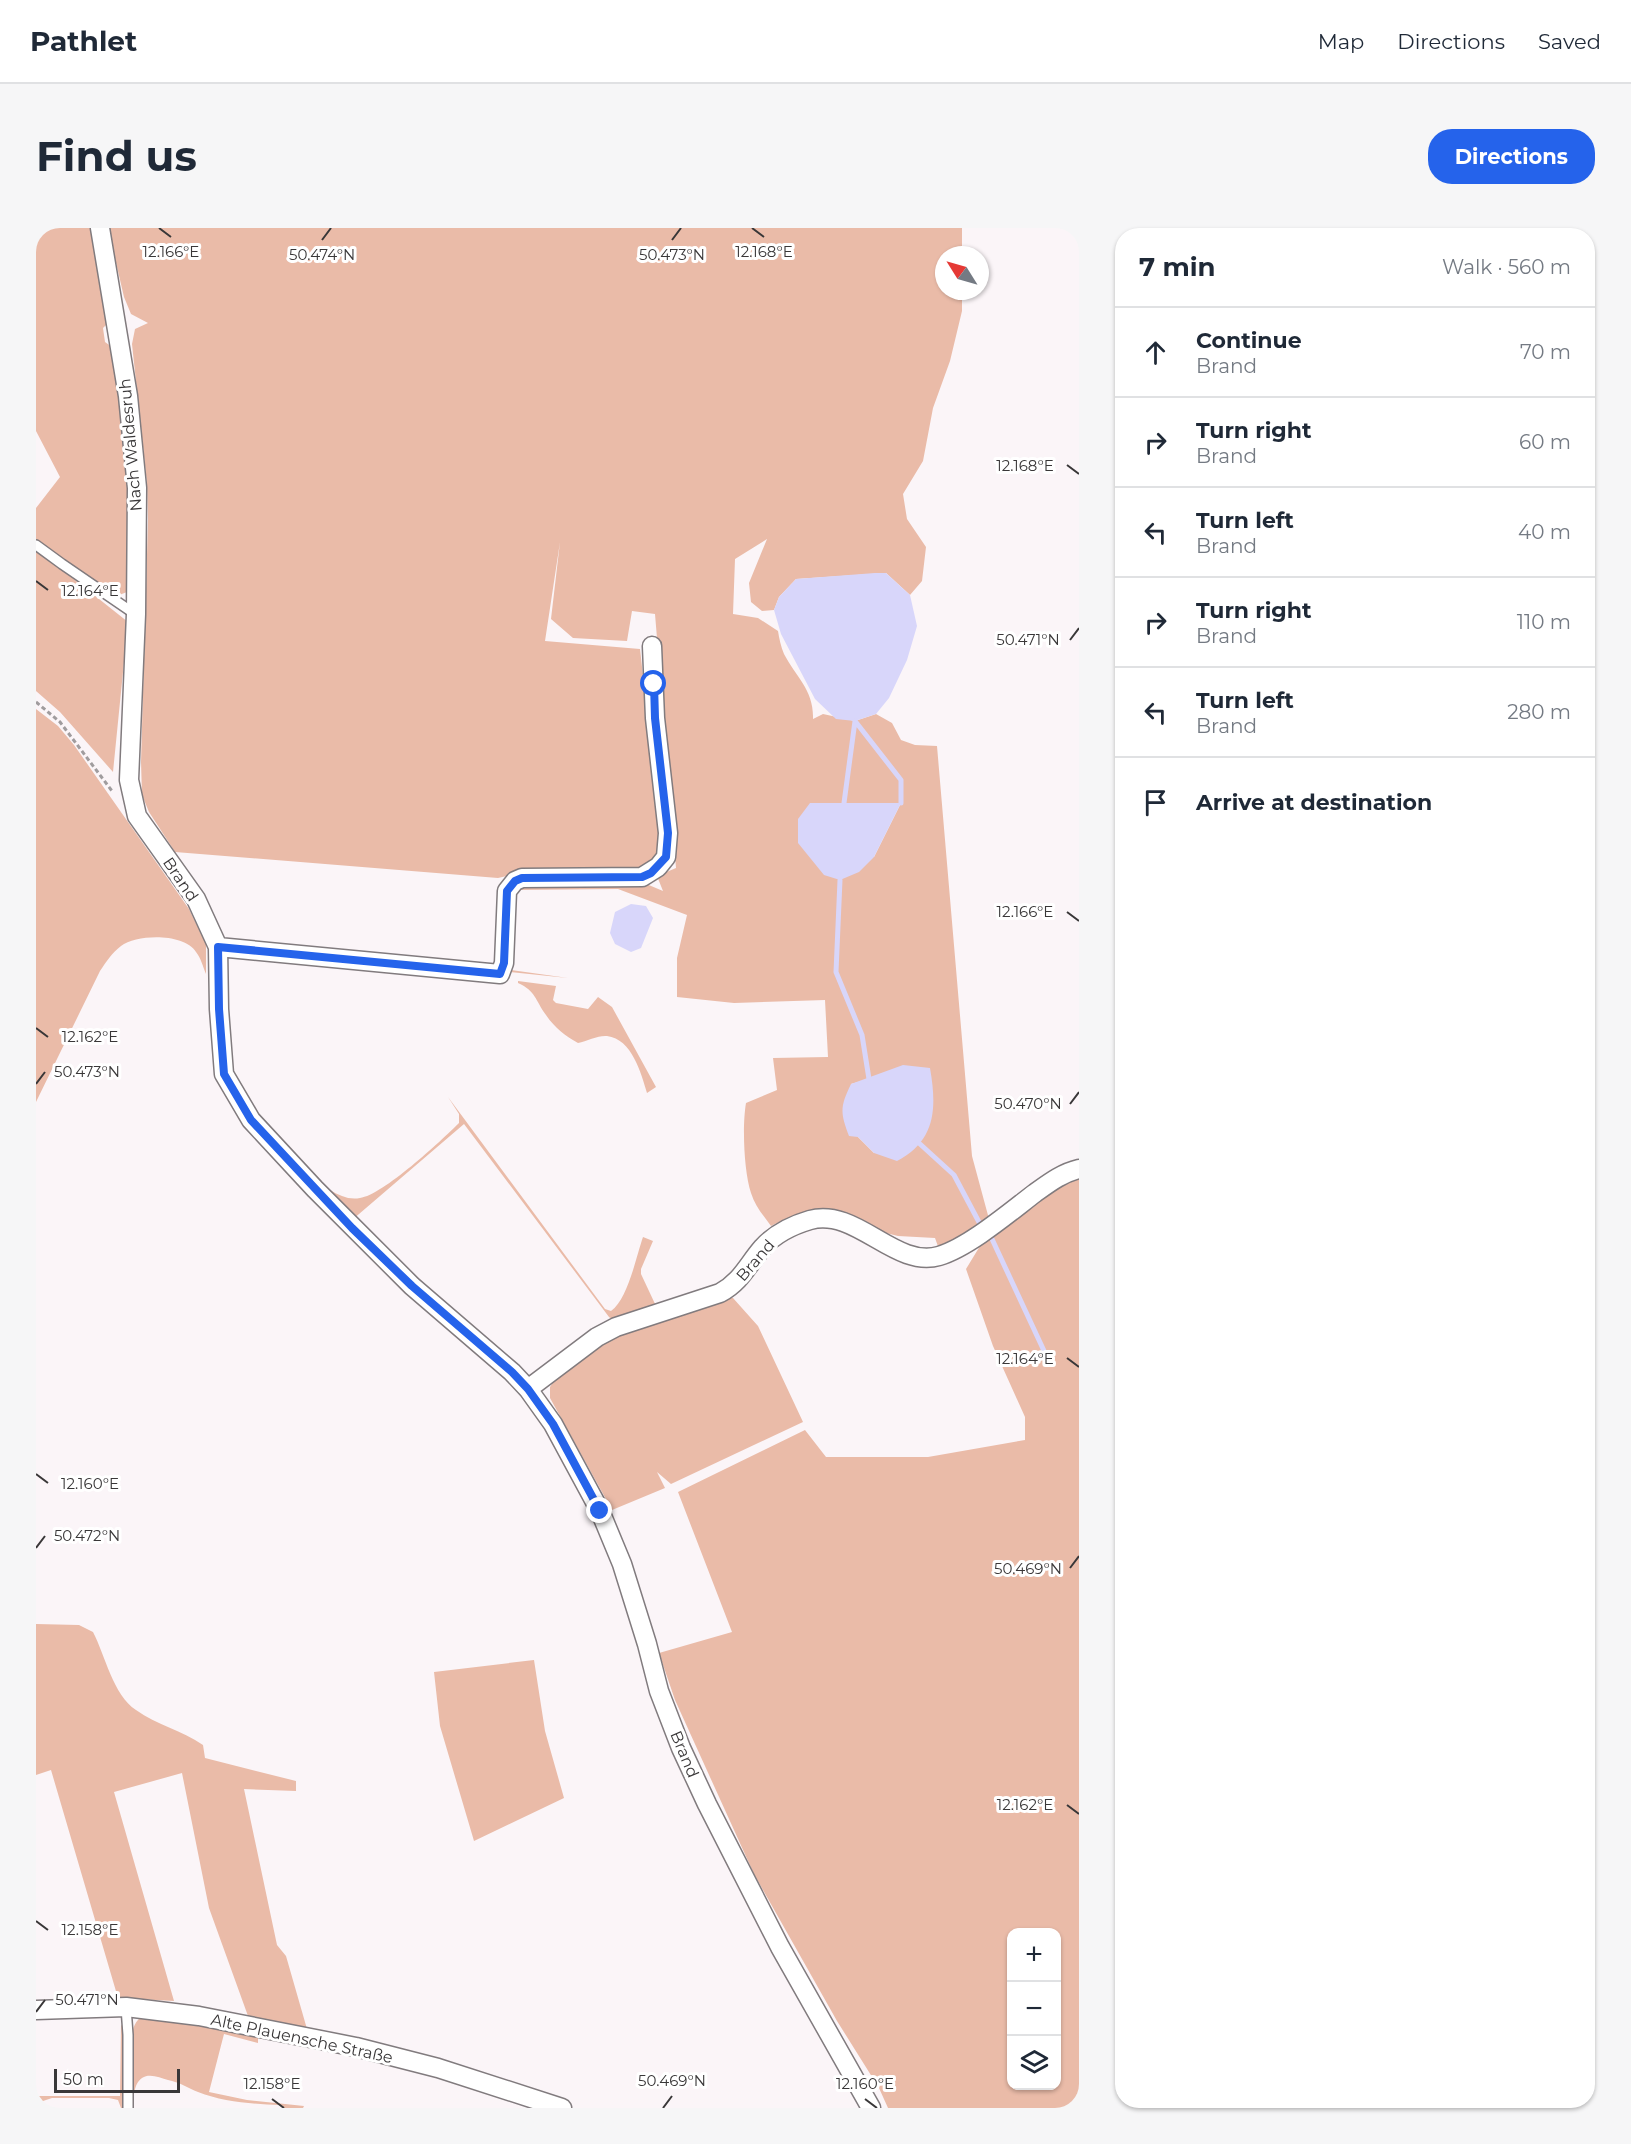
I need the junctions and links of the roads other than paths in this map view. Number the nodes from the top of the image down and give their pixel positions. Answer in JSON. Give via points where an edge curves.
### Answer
{"nodes":[{"id":1,"x":100,"y":228,"type":"edge"},
{"id":2,"x":36,"y":545,"type":"edge"},
{"id":3,"x":136,"y":614,"type":"junction"},
{"id":4,"x":652,"y":646,"type":"dead end"},
{"id":5,"x":137,"y":816,"type":"joint"},
{"id":6,"x":218,"y":947,"type":"junction"},
{"id":7,"x":1079,"y":1169,"type":"edge"},
{"id":8,"x":528,"y":1389,"type":"junction"},
{"id":9,"x":126,"y":2007,"type":"junction"},
{"id":10,"x":36,"y":2010,"type":"edge"},
{"id":11,"x":128,"y":2108,"type":"edge"},
{"id":12,"x":562,"y":2108,"type":"edge"},
{"id":13,"x":871,"y":2108,"type":"edge"}],
"edges":[{"from":1,"to":3,"type":"street","name":"Nach Waldesruh","via":[[128,396],[137,488]]},
{"from":2,"to":3,"type":"lane"},
{"from":3,"to":5,"type":"street","name":"Nach Waldesruh","via":[[129,780]]},
{"from":4,"to":6,"type":"street","via":[[655,718],[668,833],[666,857],[651,873],[642,877],[515,881],[507,891],[504,963],[500,974]]},
{"from":5,"to":6,"type":"street","name":"Brand","via":[[196,898]]},
{"from":6,"to":8,"type":"street","name":"Brand","via":[[224,1074],[251,1120],[352,1228]]},
{"from":7,"to":8,"type":"street","name":"Brand","via":[[1056,1178],[986,1230],[939,1256],[917,1257],[837,1220],[809,1220],[772,1238],[729,1288],[616,1327]]},
{"from":8,"to":13,"type":"street","name":"Brand","via":[[553,1424],[600,1511],[622,1564],[659,1691],[707,1804],[780,1947]]},
{"from":9,"to":10,"type":"street","name":"Alte Plauensche Straße"},
{"from":9,"to":11,"type":"lane"},
{"from":9,"to":12,"type":"street","name":"Alte Plauensche Straße","via":[[199,2016],[356,2047],[438,2068]]}]}
